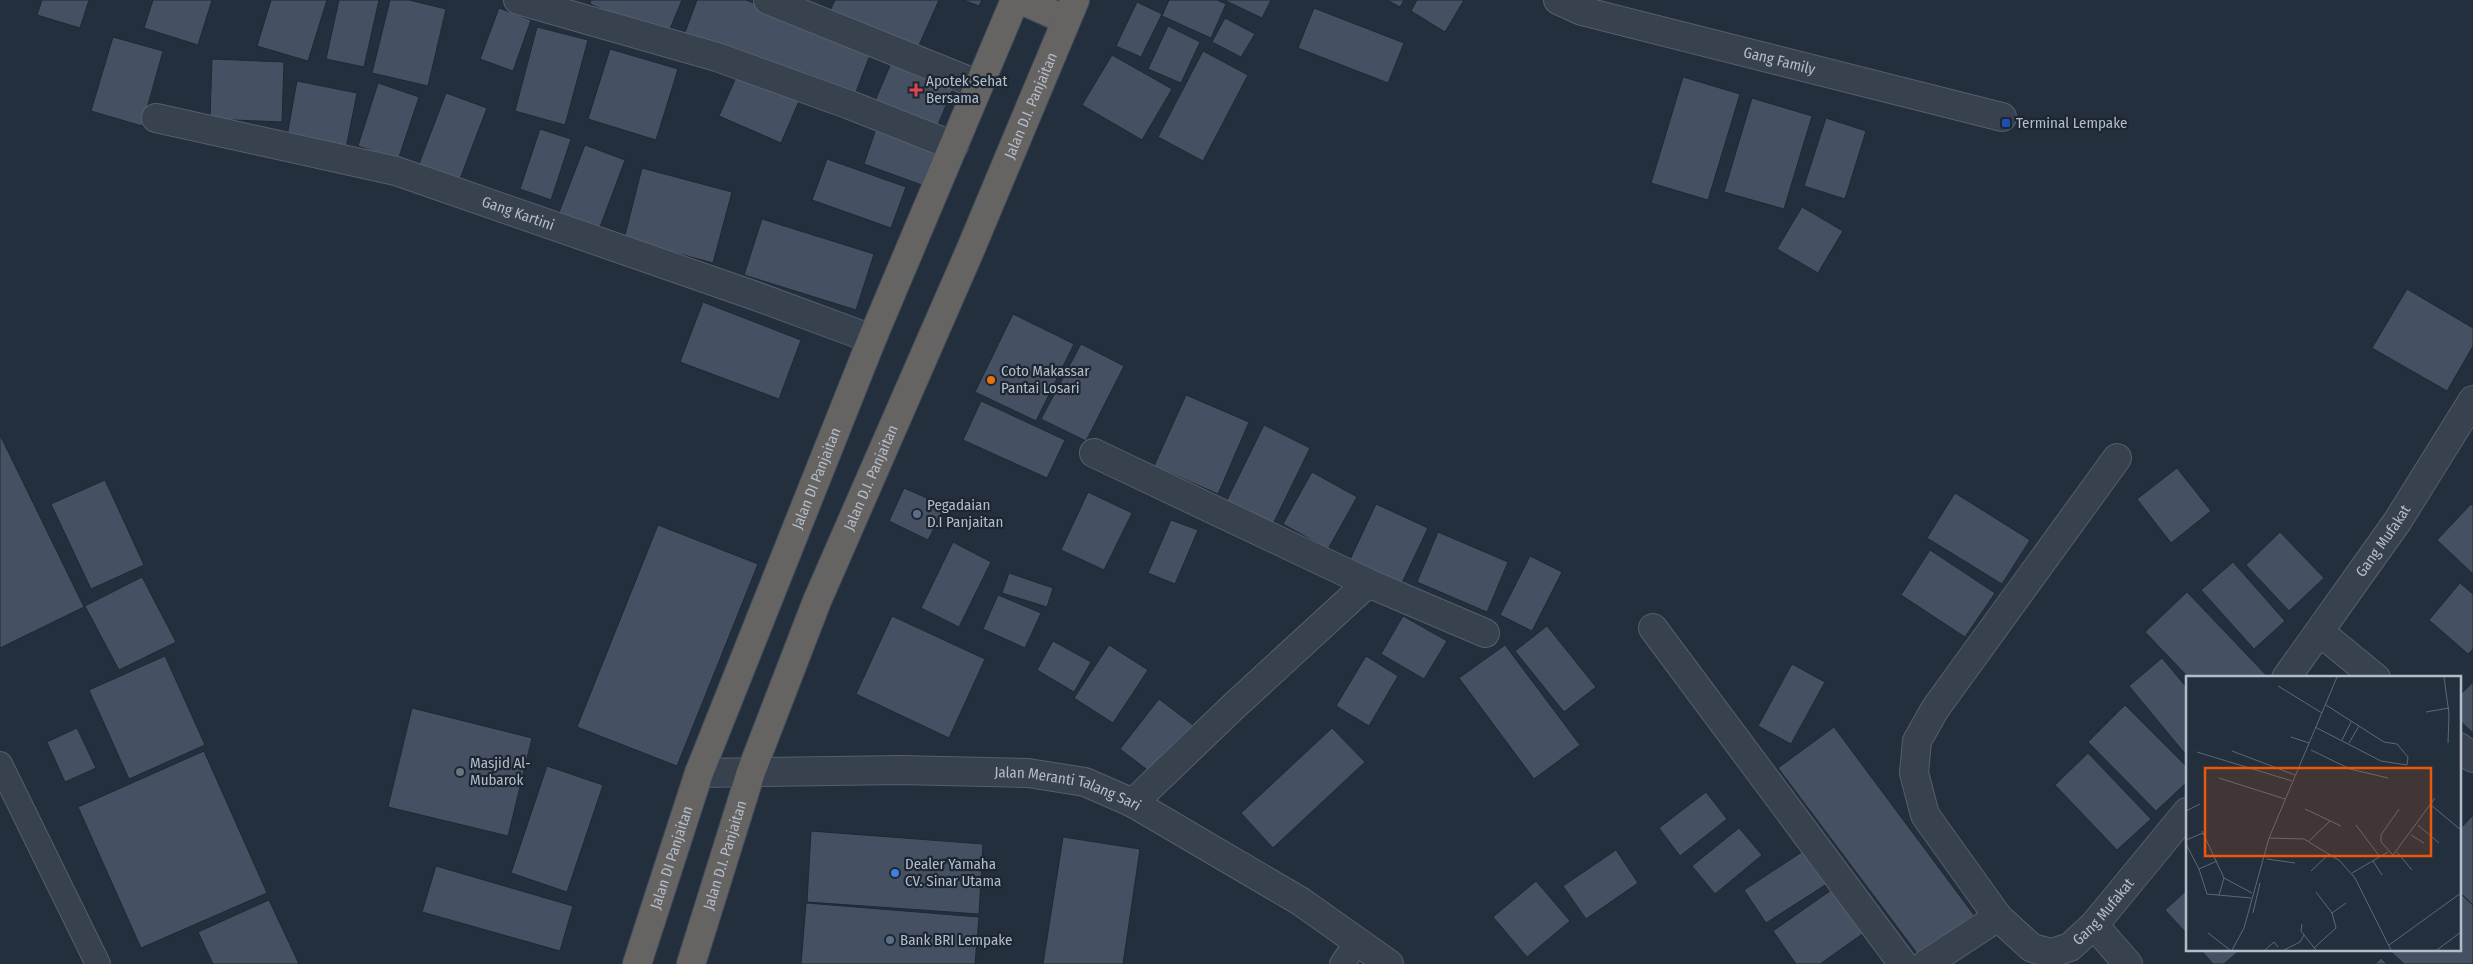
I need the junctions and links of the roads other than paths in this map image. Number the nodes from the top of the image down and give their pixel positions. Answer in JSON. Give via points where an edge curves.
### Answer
{"nodes":[{"id":1,"x":518,"y":0,"type":"edge"},
{"id":2,"x":768,"y":0,"type":"edge"},
{"id":3,"x":1015,"y":0,"type":"edge"},
{"id":4,"x":1021,"y":0,"type":"edge"},
{"id":5,"x":1558,"y":0,"type":"edge"},
{"id":6,"x":1070,"y":10,"type":"edge"},
{"id":7,"x":979,"y":85,"type":"junction"},
{"id":8,"x":2002,"y":117,"type":"dead end"},
{"id":9,"x":156,"y":118,"type":"dead end"},
{"id":10,"x":954,"y":146,"type":"junction"},
{"id":11,"x":872,"y":339,"type":"junction"},
{"id":12,"x":2471,"y":407,"type":"edge"},
{"id":13,"x":1094,"y":453,"type":"dead end"},
{"id":14,"x":2116,"y":458,"type":"dead end"},
{"id":15,"x":1368,"y":584,"type":"junction"},
{"id":16,"x":1653,"y":628,"type":"dead end"},
{"id":17,"x":2320,"y":632,"type":"junction"},
{"id":18,"x":1485,"y":633,"type":"dead end"},
{"id":19,"x":2287,"y":676,"type":"edge"},
{"id":20,"x":2374,"y":676,"type":"edge"},
{"id":21,"x":2460,"y":748,"type":"edge"},
{"id":22,"x":2473,"y":758,"type":"edge"},
{"id":23,"x":0,"y":764,"type":"edge"},
{"id":24,"x":751,"y":772,"type":"junction"},
{"id":25,"x":699,"y":773,"type":"junction"},
{"id":26,"x":1133,"y":803,"type":"junction"},
{"id":27,"x":2186,"y":813,"type":"edge"},
{"id":28,"x":1998,"y":918,"type":"junction"},
{"id":29,"x":2094,"y":925,"type":"junction"},
{"id":30,"x":1358,"y":941,"type":"junction"},
{"id":31,"x":98,"y":964,"type":"edge"},
{"id":32,"x":637,"y":964,"type":"edge"},
{"id":33,"x":691,"y":964,"type":"edge"},
{"id":34,"x":1342,"y":964,"type":"edge"},
{"id":35,"x":1389,"y":964,"type":"edge"},
{"id":36,"x":1903,"y":964,"type":"edge"},
{"id":37,"x":1926,"y":964,"type":"edge"},
{"id":38,"x":2128,"y":964,"type":"edge"}],
"edges":[{"from":1,"to":10,"type":"street","via":[[717,58]]},
{"from":2,"to":7,"type":"street"},
{"from":3,"to":7,"type":"highway","name":"Jalan DI Panjaitan"},
{"from":4,"to":6,"type":"highway"},
{"from":5,"to":8,"type":"street","name":"Gang Family","via":[[1582,11]]},
{"from":6,"to":24,"type":"highway","name":"Jalan D.I. Panjaitan","via":[[818,601]]},
{"from":7,"to":10,"type":"highway","name":"Jalan DI Panjaitan"},
{"from":9,"to":11,"type":"street","name":"Gang Kartini","via":[[396,171]]},
{"from":10,"to":11,"type":"highway","name":"Jalan DI Panjaitan"},
{"from":11,"to":25,"type":"highway","name":"Jalan DI Panjaitan"},
{"from":12,"to":17,"type":"street","name":"Gang Mufakat","via":[[2397,522]]},
{"from":13,"to":15,"type":"street"},
{"from":14,"to":28,"type":"street","name":"Gang Mufakat","via":[[1935,709],[1917,742],[1914,773],[1925,814]]},
{"from":15,"to":18,"type":"street"},
{"from":15,"to":26,"type":"street"},
{"from":16,"to":36,"type":"street"},
{"from":17,"to":19,"type":"street","name":"Gang Mufakat"},
{"from":17,"to":20,"type":"street"},
{"from":21,"to":22,"type":"street"},
{"from":23,"to":31,"type":"lane"},
{"from":24,"to":25,"type":"street","name":"Jalan Meranti Talang Sari"},
{"from":24,"to":26,"type":"street","name":"Jalan Meranti Talang Sari","via":[[901,770],[1028,773],[1085,782]]},
{"from":24,"to":33,"type":"highway","name":"Jalan D.I. Panjaitan"},
{"from":25,"to":32,"type":"highway","name":"Jalan DI Panjaitan"},
{"from":26,"to":30,"type":"street","name":"Jalan Meranti Talang Sari","via":[[1300,901]]},
{"from":27,"to":29,"type":"street","name":"Gang Mufakat"},
{"from":28,"to":29,"type":"street","name":"Gang Mufakat","via":[[2032,948],[2052,953],[2070,947]]},
{"from":28,"to":37,"type":"street"},
{"from":29,"to":38,"type":"street"},
{"from":30,"to":34,"type":"lane"},
{"from":30,"to":35,"type":"street","name":"Jalan Meranti Talang Sari"}]}
